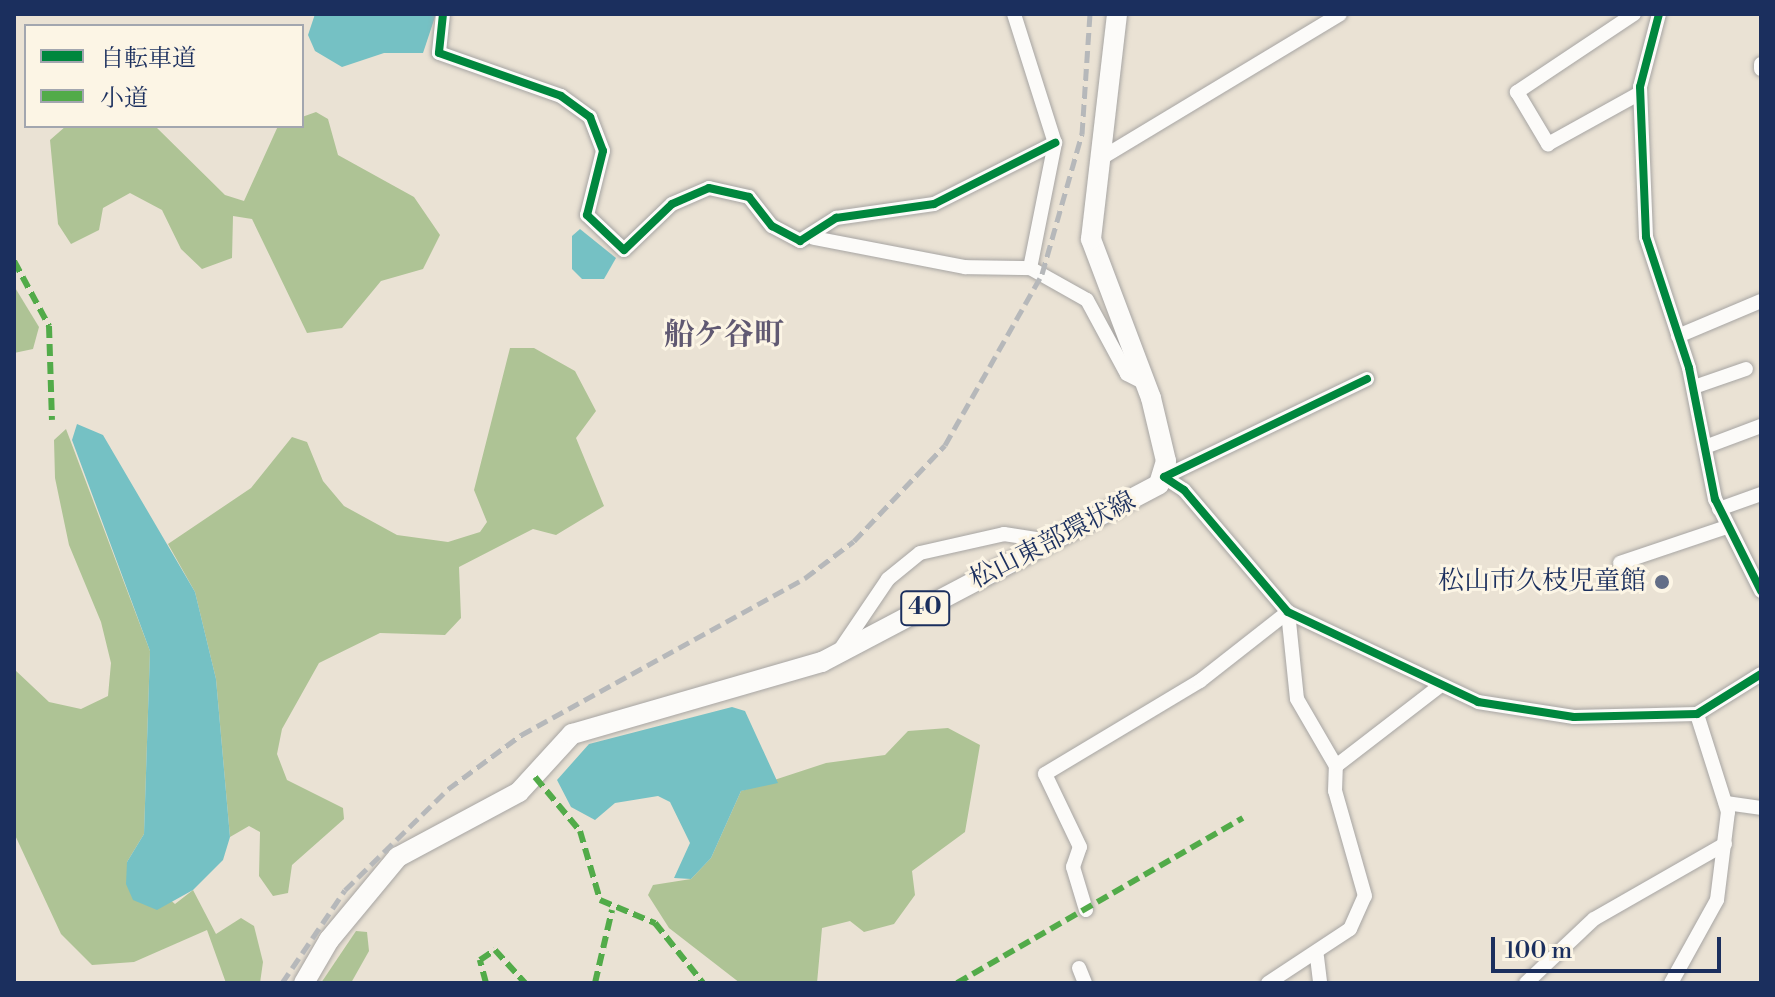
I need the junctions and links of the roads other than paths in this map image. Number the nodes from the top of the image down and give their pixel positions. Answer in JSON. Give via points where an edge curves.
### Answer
{"nodes":[{"id":1,"x":443,"y":14,"type":"edge"},
{"id":2,"x":1014,"y":14,"type":"edge"},
{"id":3,"x":1117,"y":14,"type":"edge"},
{"id":4,"x":1340,"y":14,"type":"edge"},
{"id":5,"x":1634,"y":14,"type":"edge"},
{"id":6,"x":1659,"y":14,"type":"edge"},
{"id":7,"x":1640,"y":93,"type":"junction"},
{"id":8,"x":1055,"y":143,"type":"junction"},
{"id":9,"x":1100,"y":159,"type":"junction"},
{"id":10,"x":814,"y":238,"type":"junction"},
{"id":11,"x":1030,"y":268,"type":"junction"},
{"id":12,"x":1759,"y":306,"type":"edge"},
{"id":13,"x":1678,"y":336,"type":"junction"},
{"id":14,"x":1746,"y":369,"type":"dead end"},
{"id":15,"x":1367,"y":379,"type":"dead end"},
{"id":16,"x":1145,"y":383,"type":"junction"},
{"id":17,"x":1694,"y":387,"type":"junction"},
{"id":18,"x":1761,"y":426,"type":"edge"},
{"id":19,"x":1705,"y":447,"type":"junction"},
{"id":20,"x":1164,"y":477,"type":"junction"},
{"id":21,"x":1761,"y":494,"type":"edge"},
{"id":22,"x":1719,"y":509,"type":"junction"},
{"id":23,"x":1727,"y":527,"type":"junction"},
{"id":24,"x":1050,"y":541,"type":"junction"},
{"id":25,"x":1620,"y":563,"type":"dead end"},
{"id":26,"x":1761,"y":591,"type":"edge"},
{"id":27,"x":1288,"y":612,"type":"junction"},
{"id":28,"x":838,"y":654,"type":"junction"},
{"id":29,"x":1761,"y":674,"type":"edge"},
{"id":30,"x":1440,"y":686,"type":"junction"},
{"id":31,"x":1697,"y":714,"type":"junction"},
{"id":32,"x":1336,"y":766,"type":"junction"},
{"id":33,"x":1726,"y":803,"type":"junction"},
{"id":34,"x":1761,"y":808,"type":"edge"},
{"id":35,"x":1725,"y":844,"type":"junction"},
{"id":36,"x":1086,"y":910,"type":"dead end"},
{"id":37,"x":1317,"y":957,"type":"junction"},
{"id":38,"x":1079,"y":968,"type":"dead end"},
{"id":39,"x":304,"y":983,"type":"edge"},
{"id":40,"x":1085,"y":983,"type":"edge"},
{"id":41,"x":1268,"y":983,"type":"edge"},
{"id":42,"x":1320,"y":983,"type":"edge"},
{"id":43,"x":1526,"y":983,"type":"edge"},
{"id":44,"x":1671,"y":983,"type":"edge"}],
"edges":[{"from":1,"to":10,"type":"street","via":[[439,53],[561,96],[590,117],[603,151],[587,215],[624,250],[672,204],[709,188],[749,197],[785,236]]},
{"from":2,"to":8,"type":"street"},
{"from":3,"to":9,"type":"main road","name":"松山東部環状線"},
{"from":4,"to":9,"type":"street"},
{"from":5,"to":7,"type":"street","via":[[1517,92],[1548,144]]},
{"from":6,"to":7,"type":"street"},
{"from":7,"to":13,"type":"street","via":[[1646,237]]},
{"from":8,"to":10,"type":"street","via":[[934,204],[836,218]]},
{"from":8,"to":11,"type":"street"},
{"from":9,"to":16,"type":"main road","name":"松山東部環状線","via":[[1094,258]]},
{"from":10,"to":11,"type":"street","via":[[965,267]]},
{"from":11,"to":16,"type":"street","via":[[1087,300],[1127,374]]},
{"from":12,"to":13,"type":"street"},
{"from":13,"to":17,"type":"street"},
{"from":14,"to":17,"type":"street"},
{"from":15,"to":20,"type":"street"},
{"from":16,"to":20,"type":"main road","name":"松山東部環状線"},
{"from":17,"to":19,"type":"street"},
{"from":18,"to":19,"type":"street"},
{"from":19,"to":22,"type":"street"},
{"from":20,"to":24,"type":"main road","name":"松山東部環状線","number":"40"},
{"from":20,"to":27,"type":"street","via":[[1184,490]]},
{"from":21,"to":22,"type":"street"},
{"from":22,"to":23,"type":"street"},
{"from":23,"to":25,"type":"street"},
{"from":23,"to":26,"type":"street"},
{"from":24,"to":28,"type":"main road","name":"松山東部環状線","number":"40"},
{"from":24,"to":28,"type":"street","via":[[1004,534],[920,553],[888,579]]},
{"from":27,"to":30,"type":"street"},
{"from":27,"to":32,"type":"street","via":[[1297,699]]},
{"from":27,"to":36,"type":"street","via":[[1200,681],[1045,774],[1080,847],[1073,867]]},
{"from":28,"to":39,"type":"main road","name":"松山東部環状線","number":"40","via":[[572,734],[519,792],[398,857],[335,930]]},
{"from":29,"to":31,"type":"street"},
{"from":30,"to":31,"type":"street","via":[[1478,702],[1574,717]]},
{"from":30,"to":32,"type":"street"},
{"from":31,"to":33,"type":"street"},
{"from":32,"to":37,"type":"street","via":[[1335,791],[1365,896],[1350,929]]},
{"from":33,"to":34,"type":"street"},
{"from":33,"to":35,"type":"street"},
{"from":35,"to":43,"type":"street","via":[[1594,919]]},
{"from":35,"to":44,"type":"street","via":[[1717,900]]},
{"from":37,"to":41,"type":"street"},
{"from":37,"to":42,"type":"street"},
{"from":38,"to":40,"type":"street"}]}
